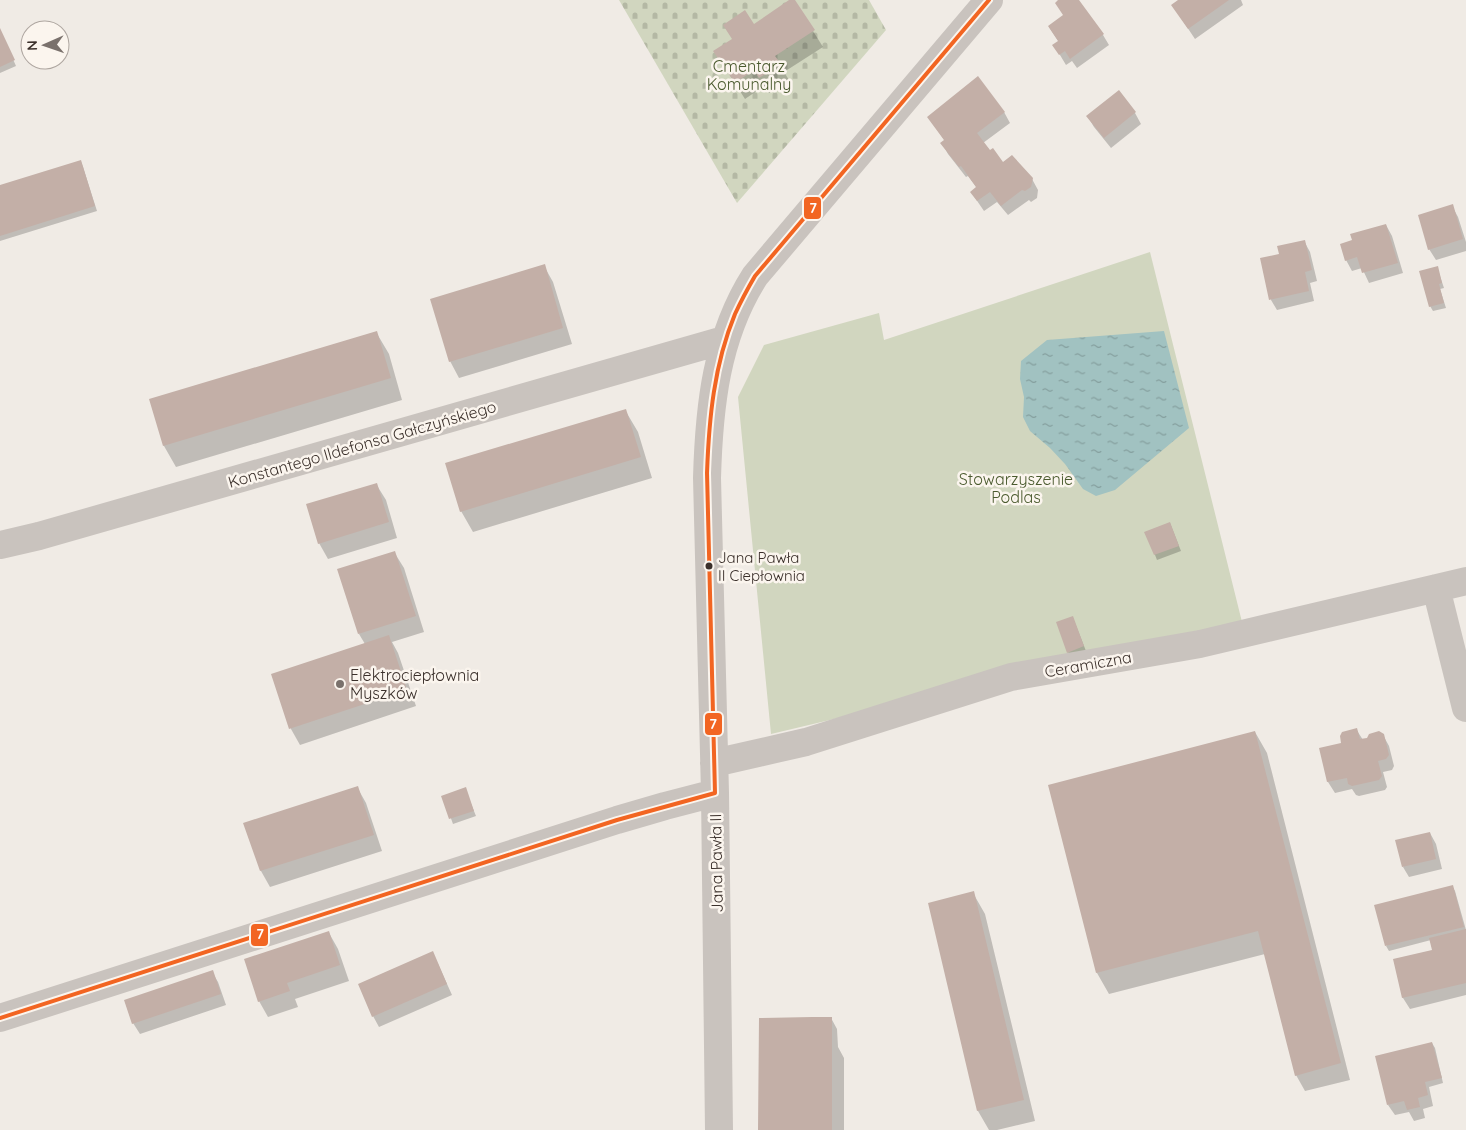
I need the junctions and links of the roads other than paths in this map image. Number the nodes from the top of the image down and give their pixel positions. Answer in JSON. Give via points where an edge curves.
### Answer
{"nodes":[{"id":1,"x":989,"y":0,"type":"edge"},
{"id":2,"x":724,"y":340,"type":"junction"},
{"id":3,"x":0,"y":545,"type":"edge"},
{"id":4,"x":1466,"y":581,"type":"edge"},
{"id":5,"x":1436,"y":588,"type":"junction"},
{"id":6,"x":1466,"y":708,"type":"edge"},
{"id":7,"x":714,"y":764,"type":"junction"},
{"id":8,"x":715,"y":793,"type":"junction"},
{"id":9,"x":0,"y":1018,"type":"edge"},
{"id":10,"x":719,"y":1130,"type":"edge"}],
"edges":[{"from":1,"to":2,"type":"street","name":"Jana Pawła II","via":[[755,276]]},
{"from":2,"to":3,"type":"street","name":"Konstantego Ildefonsa Gałczyńskiego"},
{"from":2,"to":7,"type":"street","name":"Jana Pawła II","via":[[712,396],[708,444]]},
{"from":4,"to":5,"type":"street","name":"Ceramiczna"},
{"from":5,"to":6,"type":"street"},
{"from":5,"to":7,"type":"street","name":"Ceramiczna","via":[[1200,644],[1011,678],[806,742]]},
{"from":7,"to":8,"type":"street","name":"Jana Pawła II"},
{"from":8,"to":9,"type":"street","via":[[617,820]]},
{"from":8,"to":10,"type":"street","name":"Jana Pawła II"}]}
